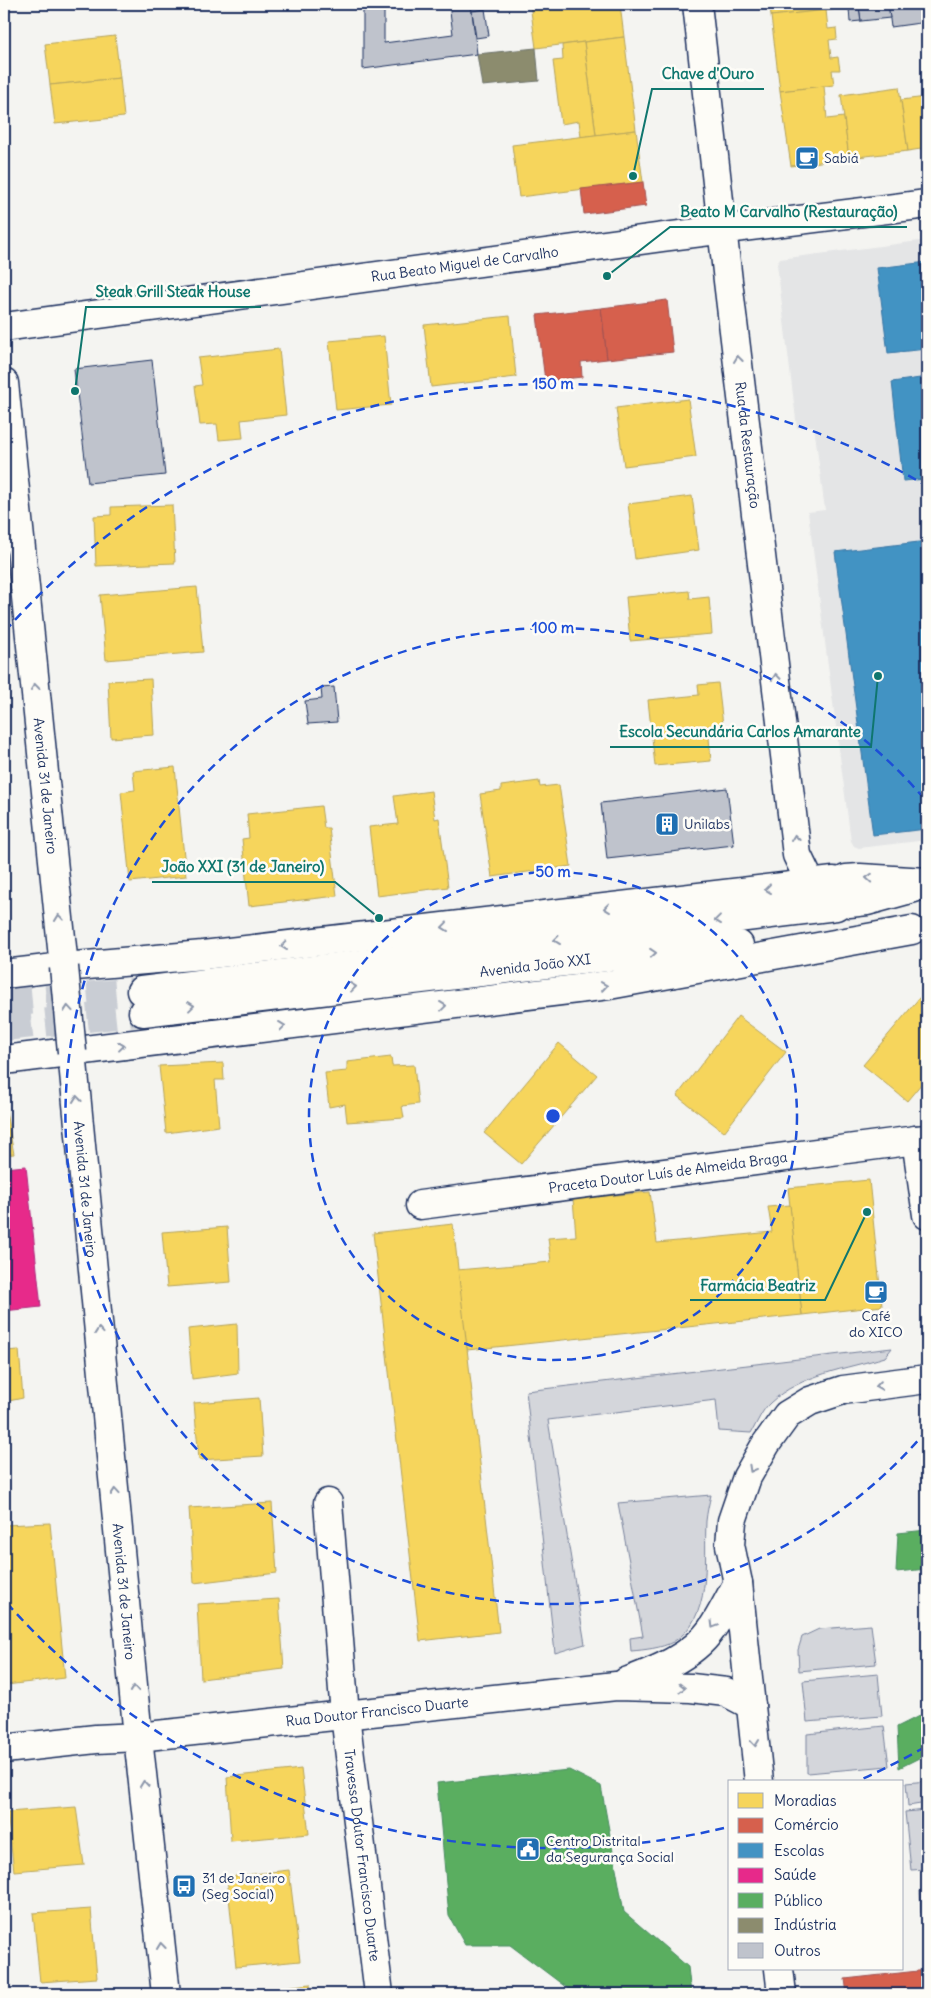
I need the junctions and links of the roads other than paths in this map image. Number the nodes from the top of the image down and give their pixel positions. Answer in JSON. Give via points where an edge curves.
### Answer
{"nodes":[{"id":1,"x":697,"y":4,"type":"edge"},
{"id":2,"x":927,"y":204,"type":"edge"},
{"id":3,"x":723,"y":229,"type":"junction"},
{"id":4,"x":4,"y":327,"type":"edge"},
{"id":5,"x":4,"y":383,"type":"edge"},
{"id":6,"x":927,"y":883,"type":"edge"},
{"id":7,"x":835,"y":891,"type":"junction"},
{"id":8,"x":920,"y":929,"type":"edge"},
{"id":9,"x":64,"y":967,"type":"junction"},
{"id":10,"x":4,"y":974,"type":"edge"},
{"id":11,"x":72,"y":1052,"type":"junction"},
{"id":12,"x":4,"y":1060,"type":"edge"},
{"id":13,"x":922,"y":1140,"type":"edge"},
{"id":14,"x":420,"y":1205,"type":"dead end"},
{"id":15,"x":927,"y":1215,"type":"edge"},
{"id":16,"x":927,"y":1379,"type":"edge"},
{"id":17,"x":328,"y":1503,"type":"dead end"},
{"id":18,"x":738,"y":1583,"type":"junction"},
{"id":19,"x":616,"y":1686,"type":"junction"},
{"id":20,"x":751,"y":1704,"type":"junction"},
{"id":21,"x":345,"y":1715,"type":"junction"},
{"id":22,"x":138,"y":1737,"type":"junction"},
{"id":23,"x":4,"y":1749,"type":"edge"},
{"id":24,"x":759,"y":1780,"type":"edge"},
{"id":25,"x":779,"y":1970,"type":"edge"},
{"id":26,"x":166,"y":1994,"type":"edge"},
{"id":27,"x":379,"y":1994,"type":"edge"},
{"id":28,"x":782,"y":1994,"type":"edge"}],
"edges":[{"from":1,"to":3,"type":"main road","name":"Rua da Restauração"},
{"from":2,"to":3,"type":"main road","name":"Rua Beato Miguel de Carvalho"},
{"from":3,"to":4,"type":"main road","name":"Rua Beato Miguel de Carvalho"},
{"from":7,"to":3,"type":"main road","name":"Rua da Restauração","one_way":true,"via":[[797,855]]},
{"from":9,"to":5,"type":"main road","name":"Avenida 31 de Janeiro","one_way":true},
{"from":6,"to":7,"type":"main road","one_way":true,"via":[[860,878]]},
{"from":7,"to":8,"type":"main road","name":"Avenida João XXI","one_way":true,"via":[[142,1002]]},
{"from":7,"to":9,"type":"main road","one_way":true},
{"from":11,"to":8,"type":"main road","one_way":true,"via":[[609,985]]},
{"from":9,"to":10,"type":"main road"},
{"from":11,"to":9,"type":"main road","name":"Avenida 31 de Janeiro","one_way":true,"bridge":true},
{"from":11,"to":12,"type":"main road"},
{"from":22,"to":11,"type":"main road","name":"Avenida 31 de Janeiro","one_way":true},
{"from":13,"to":14,"type":"main road","name":"Praceta Doutor Luís de Almeida Braga"},
{"from":13,"to":15,"type":"main road","name":"Praceta Doutor Luís de Almeida Braga"},
{"from":16,"to":18,"type":"main road","one_way":true,"via":[[843,1390],[810,1401],[787,1416],[766,1444],[748,1477],[732,1521],[730,1545]]},
{"from":17,"to":21,"type":"main road","name":"Travessa Doutor Francisco Duarte"},
{"from":18,"to":19,"type":"main road","name":"Rua Doutor Francisco Duarte","one_way":true,"via":[[710,1631],[689,1651],[659,1669]]},
{"from":18,"to":20,"type":"main road"},
{"from":19,"to":20,"type":"main road","name":"Rua Doutor Francisco Duarte","one_way":true,"via":[[726,1692]]},
{"from":19,"to":21,"type":"main road","name":"Rua Doutor Francisco Duarte"},
{"from":20,"to":24,"type":"main road","one_way":true},
{"from":21,"to":22,"type":"main road","name":"Rua Doutor Francisco Duarte"},
{"from":21,"to":27,"type":"main road","name":"Travessa Doutor Francisco Duarte"},
{"from":22,"to":23,"type":"main road","name":"Rua Doutor Francisco Duarte"},
{"from":26,"to":22,"type":"main road","name":"Avenida 31 de Janeiro","one_way":true},
{"from":25,"to":28,"type":"main road"}]}
